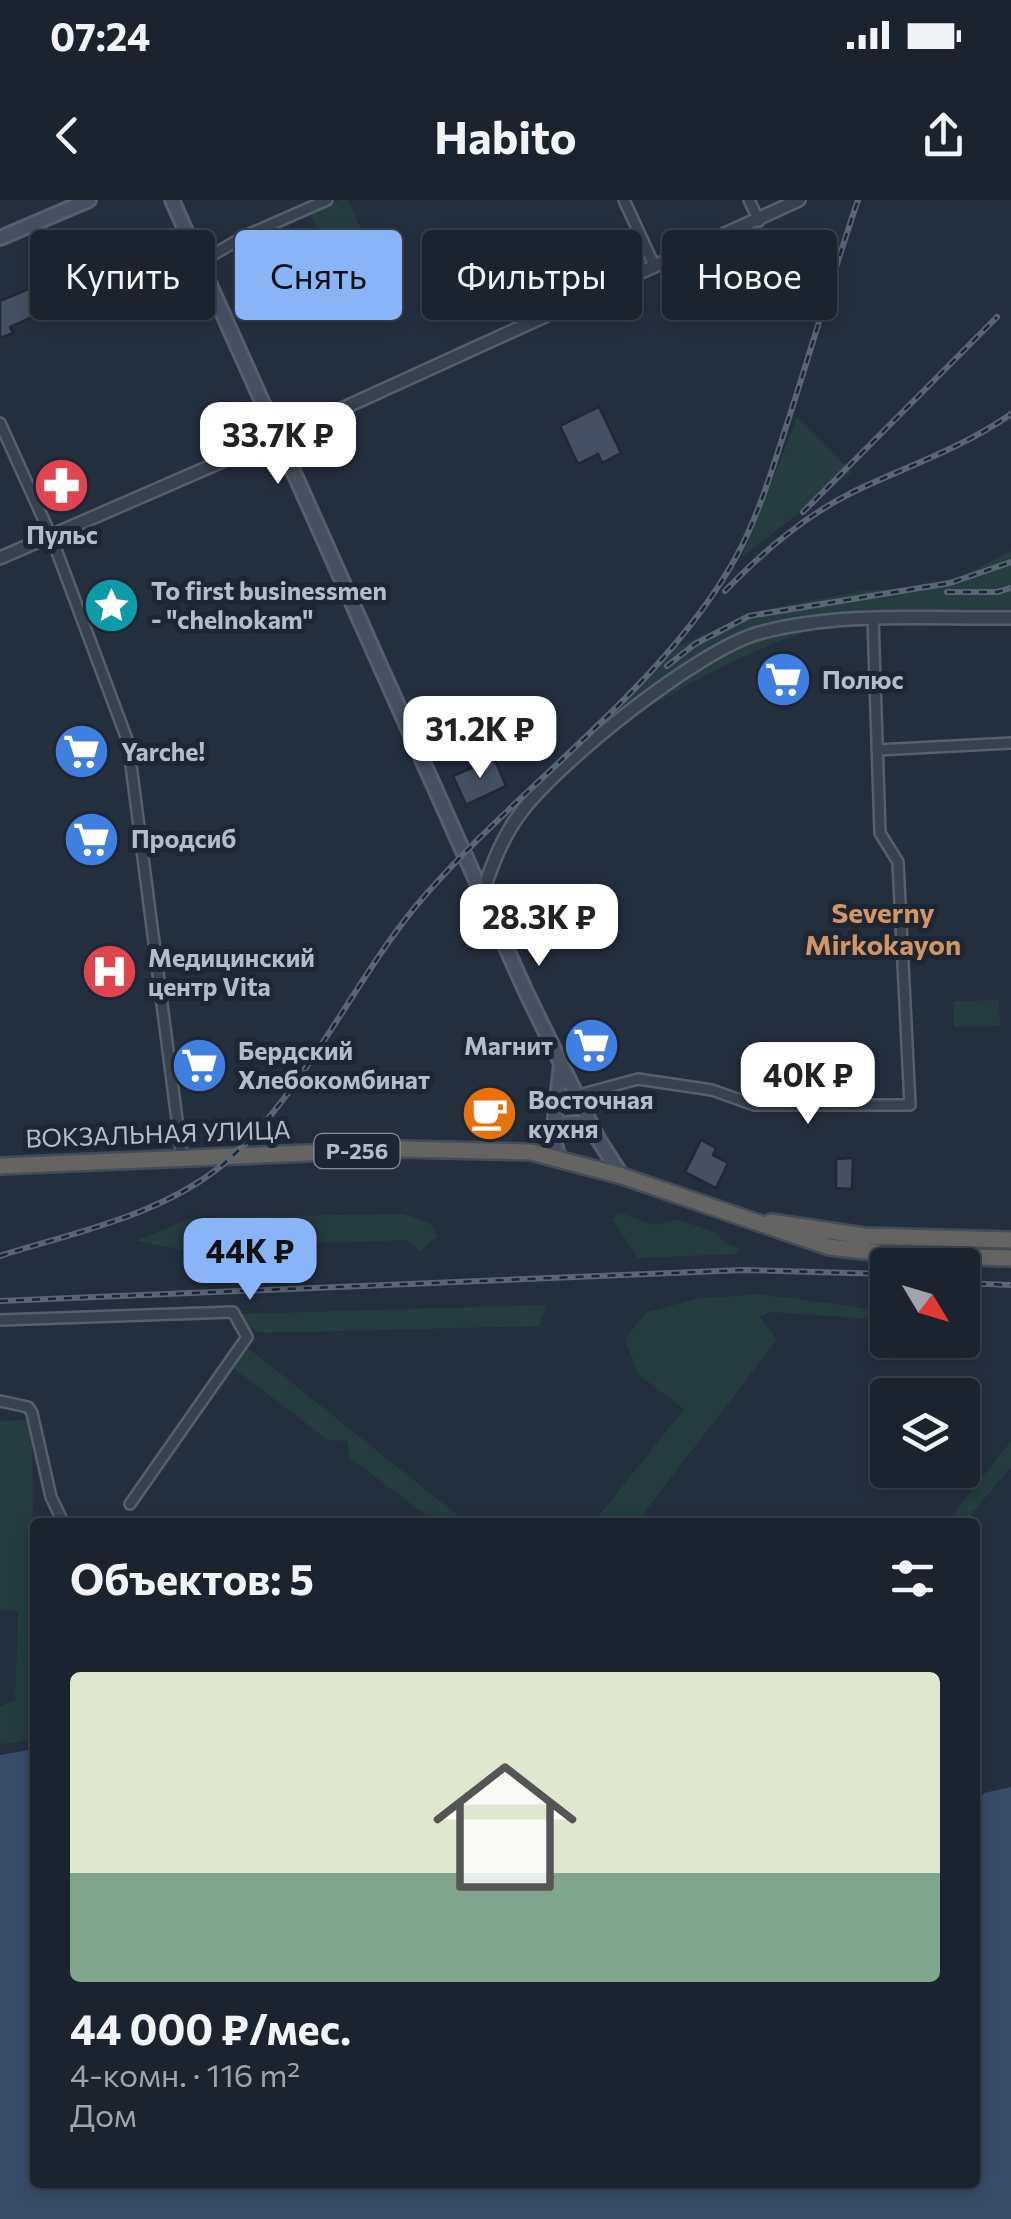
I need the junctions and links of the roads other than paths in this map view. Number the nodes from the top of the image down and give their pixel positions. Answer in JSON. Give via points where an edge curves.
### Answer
{"nodes":[{"id":1,"x":89,"y":200,"type":"edge"},
{"id":2,"x":172,"y":200,"type":"edge"},
{"id":3,"x":327,"y":200,"type":"edge"},
{"id":4,"x":624,"y":200,"type":"edge"},
{"id":5,"x":749,"y":200,"type":"edge"},
{"id":6,"x":799,"y":200,"type":"edge"},
{"id":7,"x":759,"y":220,"type":"junction"},
{"id":8,"x":185,"y":230,"type":"edge"},
{"id":9,"x":0,"y":238,"type":"edge"},
{"id":10,"x":215,"y":253,"type":"edge"},
{"id":11,"x":655,"y":267,"type":"junction"},
{"id":12,"x":215,"y":297,"type":"edge"},
{"id":13,"x":0,"y":423,"type":"edge"},
{"id":14,"x":278,"y":437,"type":"junction"},
{"id":15,"x":51,"y":536,"type":"junction"},
{"id":16,"x":0,"y":558,"type":"edge"},
{"id":17,"x":1011,"y":618,"type":"edge"},
{"id":18,"x":873,"y":619,"type":"junction"},
{"id":19,"x":1011,"y":743,"type":"edge"},
{"id":20,"x":877,"y":750,"type":"junction"},
{"id":21,"x":482,"y":894,"type":"junction"},
{"id":22,"x":561,"y":1062,"type":"junction"},
{"id":23,"x":579,"y":1095,"type":"junction"},
{"id":24,"x":556,"y":1104,"type":"junction"},
{"id":25,"x":590,"y":1122,"type":"junction"},
{"id":26,"x":553,"y":1125,"type":"junction"},
{"id":27,"x":598,"y":1139,"type":"junction"},
{"id":28,"x":531,"y":1152,"type":"junction"},
{"id":29,"x":182,"y":1158,"type":"junction"},
{"id":30,"x":559,"y":1159,"type":"junction"},
{"id":31,"x":578,"y":1163,"type":"junction"},
{"id":32,"x":0,"y":1166,"type":"edge"},
{"id":33,"x":622,"y":1176,"type":"junction"},
{"id":34,"x":728,"y":1215,"type":"junction"},
{"id":35,"x":1011,"y":1240,"type":"edge"},
{"id":36,"x":1011,"y":1258,"type":"edge"},
{"id":37,"x":0,"y":1320,"type":"edge"},
{"id":38,"x":0,"y":1401,"type":"edge"},
{"id":39,"x":130,"y":1504,"type":"dead end"},
{"id":40,"x":61,"y":1518,"type":"edge"}],
"edges":[{"from":1,"to":9,"type":"main road"},
{"from":2,"to":8,"type":"main road"},
{"from":3,"to":10,"type":"street"},
{"from":4,"to":11,"type":"street"},
{"from":5,"to":7,"type":"street"},
{"from":6,"to":7,"type":"street"},
{"from":7,"to":11,"type":"street"},
{"from":11,"to":14,"type":"street"},
{"from":12,"to":14,"type":"main road"},
{"from":13,"to":15,"type":"street"},
{"from":14,"to":15,"type":"street"},
{"from":14,"to":21,"type":"main road"},
{"from":15,"to":16,"type":"street"},
{"from":15,"to":29,"type":"street","via":[[128,742]]},
{"from":17,"to":18,"type":"street"},
{"from":18,"to":20,"type":"street"},
{"from":18,"to":21,"type":"street","via":[[759,633],[698,661],[523,809]]},
{"from":19,"to":20,"type":"street"},
{"from":20,"to":23,"type":"street","via":[[880,833],[898,862],[910,1105],[754,1104],[638,1079]]},
{"from":21,"to":22,"type":"main road"},
{"from":22,"to":23,"type":"main road"},
{"from":22,"to":24,"type":"main road"},
{"from":23,"to":25,"type":"main road"},
{"from":24,"to":26,"type":"main road"},
{"from":24,"to":28,"type":"main road","via":[[548,1133]]},
{"from":25,"to":26,"type":"main road"},
{"from":25,"to":27,"type":"main road"},
{"from":26,"to":30,"type":"main road"},
{"from":27,"to":31,"type":"main road"},
{"from":27,"to":33,"type":"main road"},
{"from":28,"to":29,"type":"highway","name":"ВОКЗАЛЬНАЯ УЛИЦА","number":"Р-256","via":[[457,1148]]},
{"from":28,"to":30,"type":"highway","name":"ВОКЗАЛЬНАЯ УЛИЦА","number":"Р-256"},
{"from":29,"to":32,"type":"highway","name":"ВОКЗАЛЬНАЯ УЛИЦА","number":"Р-256"},
{"from":30,"to":31,"type":"highway","name":"ВОКЗАЛЬНАЯ УЛИЦА","number":"Р-256"},
{"from":31,"to":33,"type":"highway","name":"ВОКЗАЛЬНАЯ УЛИЦА","number":"Р-256"},
{"from":33,"to":34,"type":"highway","name":"ВОКЗАЛЬНАЯ УЛИЦА","number":"Р-256"},
{"from":34,"to":35,"type":"highway","number":"Р-256","via":[[864,1236]]},
{"from":34,"to":36,"type":"highway","number":"Р-256","via":[[863,1252]]},
{"from":37,"to":39,"type":"street","via":[[234,1312],[247,1336]]},
{"from":38,"to":40,"type":"street","via":[[32,1413]]}]}
